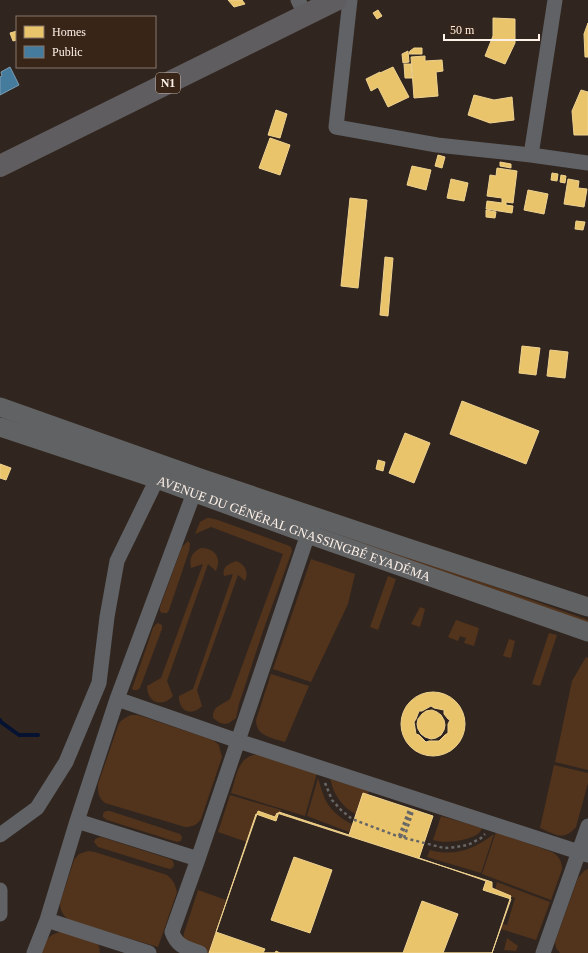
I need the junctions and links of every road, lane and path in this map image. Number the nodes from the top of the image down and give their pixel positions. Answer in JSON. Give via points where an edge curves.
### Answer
{"nodes":[{"id":1,"x":336,"y":0,"type":"edge"},
{"id":2,"x":350,"y":0,"type":"edge"},
{"id":3,"x":555,"y":0,"type":"edge"},
{"id":4,"x":302,"y":7,"type":"edge"},
{"id":5,"x":531,"y":155,"type":"junction"},
{"id":6,"x":588,"y":163,"type":"edge"},
{"id":7,"x":0,"y":166,"type":"edge"},
{"id":8,"x":0,"y":407,"type":"edge"},
{"id":9,"x":0,"y":427,"type":"edge"},
{"id":10,"x":157,"y":479,"type":"junction"},
{"id":11,"x":197,"y":485,"type":"junction"},
{"id":12,"x":315,"y":516,"type":"junction"},
{"id":13,"x":308,"y":534,"type":"junction"},
{"id":14,"x":588,"y":607,"type":"edge"},
{"id":15,"x":588,"y":632,"type":"edge"},
{"id":16,"x":117,"y":699,"type":"junction"},
{"id":17,"x":238,"y":741,"type":"junction"},
{"id":18,"x":323,"y":769,"type":"junction"},
{"id":19,"x":77,"y":821,"type":"junction"},
{"id":20,"x":492,"y":823,"type":"junction"},
{"id":21,"x":588,"y":826,"type":"edge"},
{"id":22,"x":0,"y":835,"type":"edge"},
{"id":23,"x":401,"y":837,"type":"joint"},
{"id":24,"x":584,"y":853,"type":"edge"},
{"id":25,"x":198,"y":859,"type":"junction"},
{"id":26,"x":0,"y":890,"type":"edge"},
{"id":27,"x":0,"y":914,"type":"edge"},
{"id":28,"x":47,"y":920,"type":"junction"},
{"id":29,"x":109,"y":947,"type":"edge"},
{"id":30,"x":34,"y":953,"type":"edge"},
{"id":31,"x":149,"y":953,"type":"edge"},
{"id":32,"x":200,"y":953,"type":"edge"},
{"id":33,"x":543,"y":953,"type":"edge"}],
"edges":[{"from":1,"to":4,"type":"highway","number":"N1"},
{"from":2,"to":5,"type":"street","via":[[336,128]]},
{"from":3,"to":5,"type":"street"},
{"from":4,"to":7,"type":"highway","number":"N1"},
{"from":5,"to":6,"type":"street"},
{"from":8,"to":11,"type":"main road","name":"AVENUE DU GÉNÉRAL GNASSINGBÉ EYADÉMA"},
{"from":9,"to":10,"type":"main road","name":"AVENUE DU GÉNÉRAL GNASSINGBÉ EYADÉMA"},
{"from":10,"to":11,"type":"main road","name":"AVENUE DU GÉNÉRAL GNASSINGBÉ EYADÉMA"},
{"from":10,"to":22,"type":"street","via":[[117,561],[107,617],[100,683],[66,762],[37,808]]},
{"from":11,"to":12,"type":"main road","name":"AVENUE DU GÉNÉRAL GNASSINGBÉ EYADÉMA"},
{"from":11,"to":13,"type":"main road","name":"AVENUE DU GÉNÉRAL GNASSINGBÉ EYADÉMA"},
{"from":11,"to":16,"type":"street"},
{"from":12,"to":13,"type":"street"},
{"from":12,"to":14,"type":"main road","name":"AVENUE DU GÉNÉRAL GNASSINGBÉ EYADÉMA"},
{"from":13,"to":15,"type":"main road","name":"AVENUE DU GÉNÉRAL GNASSINGBÉ EYADÉMA"},
{"from":13,"to":17,"type":"street"},
{"from":16,"to":17,"type":"street"},
{"from":16,"to":19,"type":"street"},
{"from":17,"to":18,"type":"street"},
{"from":17,"to":25,"type":"street"},
{"from":18,"to":20,"type":"street"},
{"from":18,"to":20,"type":"path","via":[[332,800],[341,810],[352,819],[397,836],[444,848],[456,847],[468,845],[481,838]]},
{"from":19,"to":25,"type":"street"},
{"from":19,"to":28,"type":"street"},
{"from":20,"to":24,"type":"street"},
{"from":21,"to":24,"type":"street"},
{"from":23,"to":23,"type":"path","via":[[412,808]]},
{"from":24,"to":33,"type":"street"},
{"from":25,"to":32,"type":"street","via":[[172,932],[180,945]]},
{"from":26,"to":27,"type":"street"},
{"from":28,"to":29,"type":"street"},
{"from":28,"to":30,"type":"street"},
{"from":29,"to":31,"type":"street"}]}
